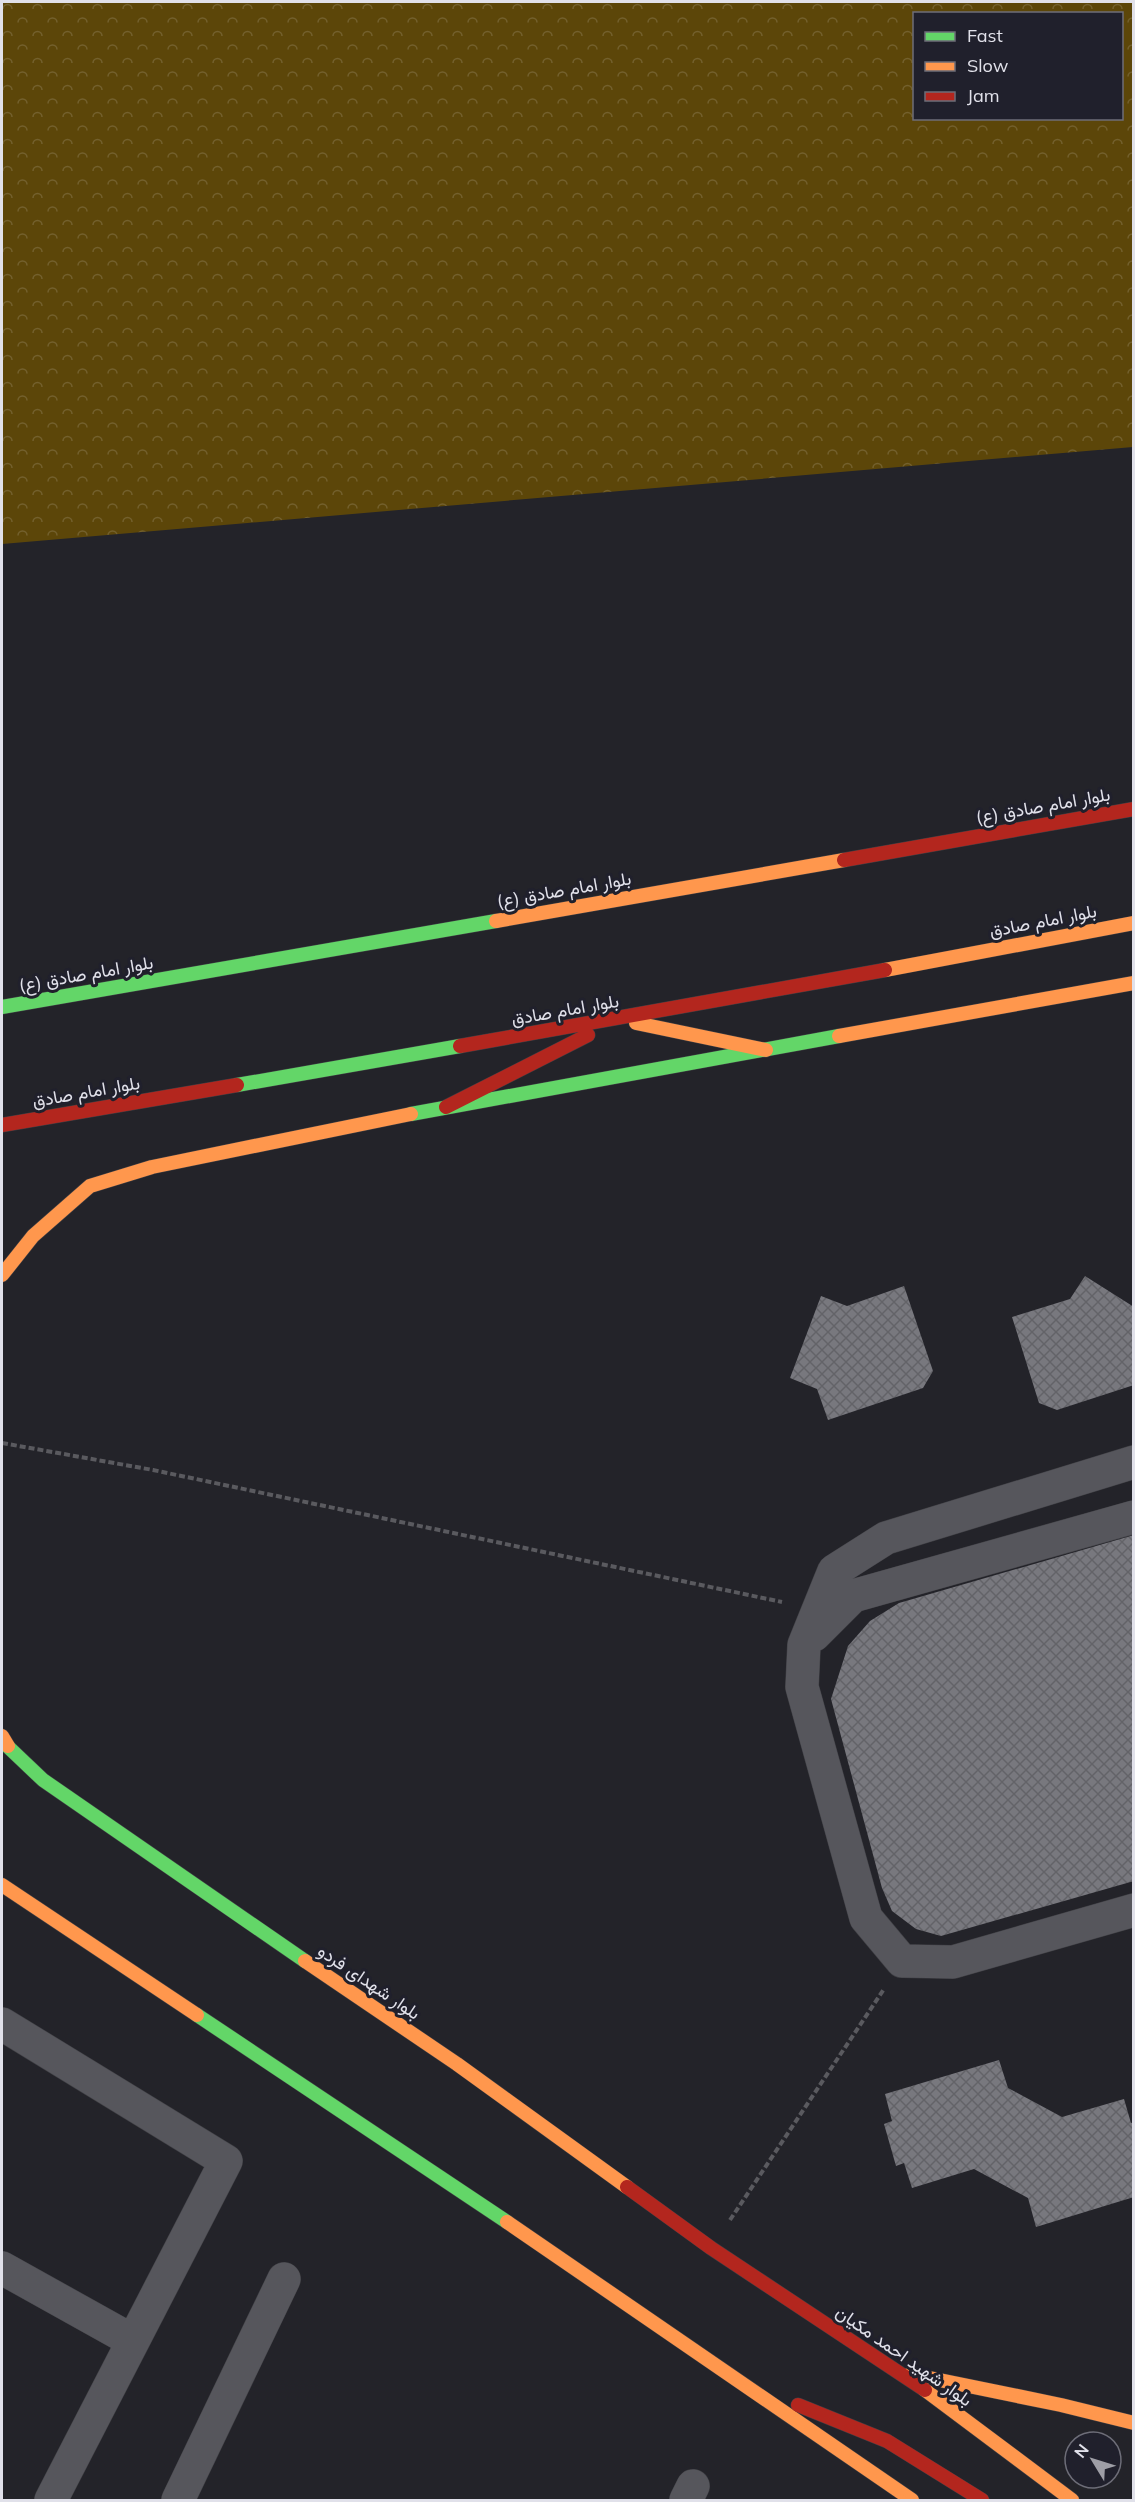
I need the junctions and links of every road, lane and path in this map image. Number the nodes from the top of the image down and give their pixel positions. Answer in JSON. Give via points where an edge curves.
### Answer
{"nodes":[{"id":1,"x":1134,"y":809,"type":"edge"},
{"id":2,"x":1134,"y":922,"type":"edge"},
{"id":3,"x":1134,"y":983,"type":"edge"},
{"id":4,"x":2,"y":1007,"type":"edge"},
{"id":5,"x":619,"y":1019,"type":"junction"},
{"id":6,"x":766,"y":1050,"type":"junction"},
{"id":7,"x":446,"y":1107,"type":"junction"},
{"id":8,"x":2,"y":1125,"type":"edge"},
{"id":9,"x":2,"y":1275,"type":"edge"},
{"id":10,"x":2,"y":1443,"type":"edge"},
{"id":11,"x":1134,"y":1462,"type":"edge"},
{"id":12,"x":1134,"y":1517,"type":"edge"},
{"id":13,"x":818,"y":1610,"type":"junction"},
{"id":14,"x":804,"y":1645,"type":"junction"},
{"id":15,"x":4,"y":1741,"type":"edge"},
{"id":16,"x":2,"y":1885,"type":"edge"},
{"id":17,"x":1134,"y":1910,"type":"edge"},
{"id":18,"x":902,"y":1961,"type":"junction"},
{"id":19,"x":2,"y":2024,"type":"edge"},
{"id":20,"x":711,"y":2248,"type":"junction"},
{"id":21,"x":2,"y":2268,"type":"edge"},
{"id":22,"x":284,"y":2279,"type":"dead end"},
{"id":23,"x":133,"y":2341,"type":"junction"},
{"id":24,"x":902,"y":2373,"type":"junction"},
{"id":25,"x":746,"y":2384,"type":"junction"},
{"id":26,"x":1134,"y":2423,"type":"edge"},
{"id":27,"x":51,"y":2500,"type":"edge"},
{"id":28,"x":178,"y":2500,"type":"edge"},
{"id":29,"x":912,"y":2500,"type":"edge"},
{"id":30,"x":982,"y":2500,"type":"edge"},
{"id":31,"x":1072,"y":2500,"type":"edge"}],
"edges":[{"from":1,"to":4,"type":"main road","name":"بلوار امام صادق (ع)"},
{"from":2,"to":5,"type":"main road","name":"بلوار امام صادق"},
{"from":3,"to":6,"type":"main road"},
{"from":5,"to":6,"type":"main road"},
{"from":5,"to":7,"type":"main road"},
{"from":5,"to":8,"type":"main road","name":"بلوار امام صادق"},
{"from":6,"to":7,"type":"main road"},
{"from":7,"to":9,"type":"main road","via":[[152,1167],[90,1186],[33,1236]]},
{"from":10,"to":13,"type":"path","via":[[153,1470]]},
{"from":11,"to":13,"type":"street","via":[[885,1538],[834,1571]]},
{"from":12,"to":14,"type":"street","via":[[853,1596]]},
{"from":13,"to":14,"type":"street"},
{"from":14,"to":18,"type":"street","via":[[802,1687],[866,1918]]},
{"from":15,"to":20,"type":"main road","name":"بلوار شهدای فردو","via":[[43,1780],[106,1826],[457,2064]]},
{"from":16,"to":25,"type":"main road"},
{"from":17,"to":18,"type":"street","via":[[953,1962]]},
{"from":18,"to":20,"type":"path"},
{"from":19,"to":23,"type":"street","via":[[226,2161]]},
{"from":20,"to":24,"type":"main road","name":"بلوار شهید احمد مکیان"},
{"from":21,"to":23,"type":"street"},
{"from":22,"to":28,"type":"street"},
{"from":23,"to":27,"type":"street"},
{"from":24,"to":26,"type":"main road"},
{"from":24,"to":31,"type":"main road","name":"بلوار شهید احمد مکیان"},
{"from":25,"to":29,"type":"main road"},
{"from":25,"to":30,"type":"main road","via":[[887,2441]]}]}
